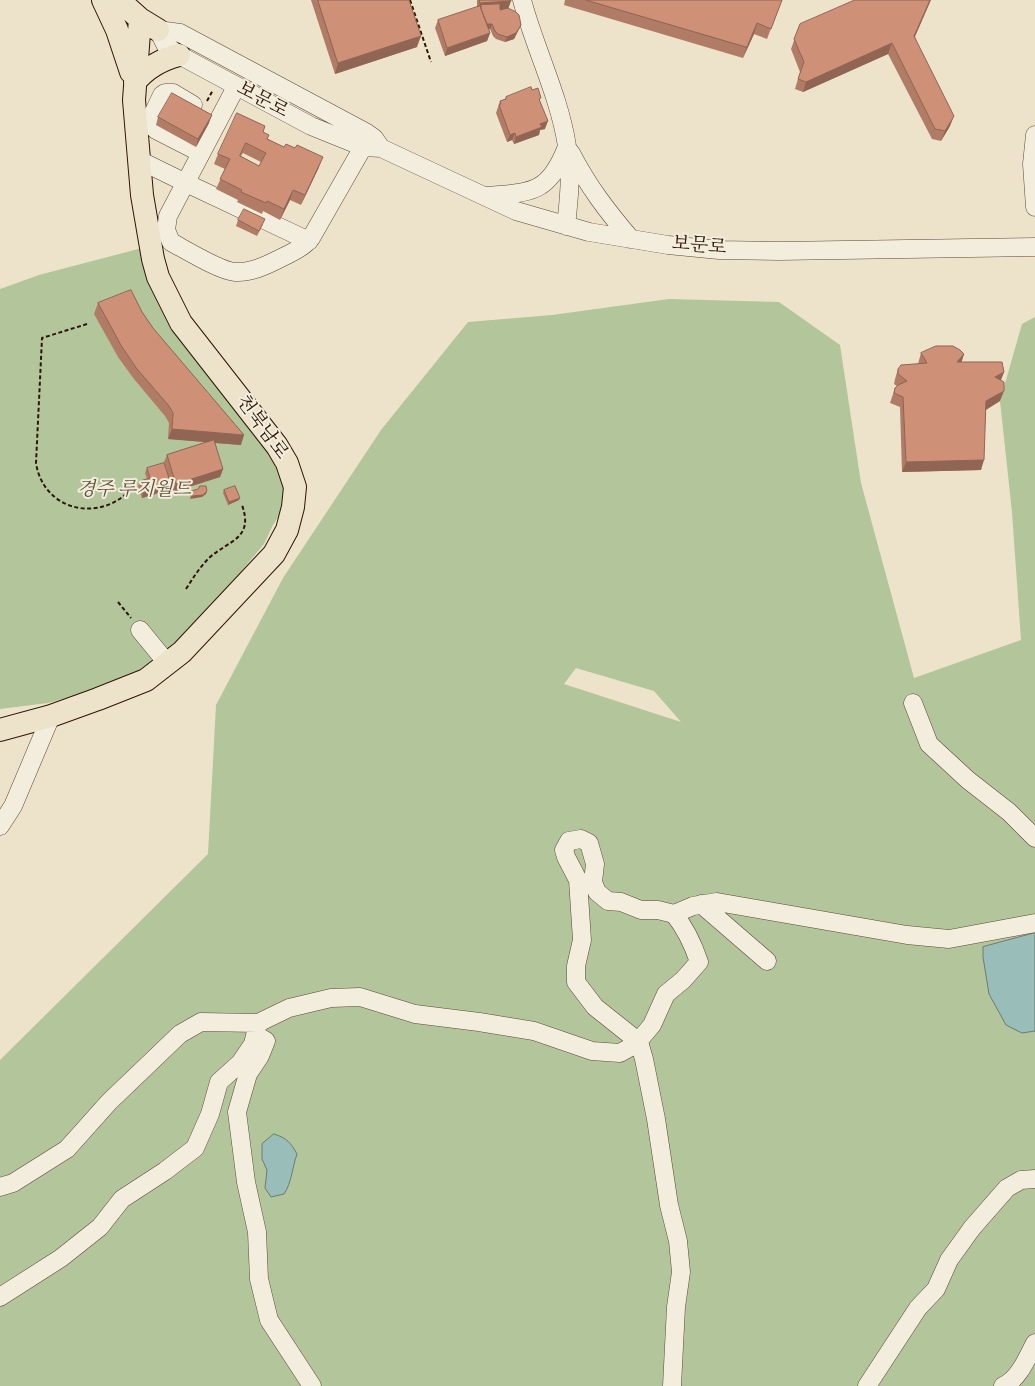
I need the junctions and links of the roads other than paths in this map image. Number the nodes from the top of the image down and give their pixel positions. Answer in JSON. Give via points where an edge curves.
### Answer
{"nodes":[{"id":1,"x":103,"y":0,"type":"edge"},
{"id":2,"x":118,"y":0,"type":"edge"},
{"id":3,"x":522,"y":0,"type":"edge"},
{"id":4,"x":149,"y":24,"type":"junction"},
{"id":5,"x":179,"y":55,"type":"junction"},
{"id":6,"x":135,"y":82,"type":"junction"},
{"id":7,"x":236,"y":87,"type":"junction"},
{"id":8,"x":219,"y":120,"type":"junction"},
{"id":9,"x":1035,"y":135,"type":"edge"},
{"id":10,"x":567,"y":146,"type":"junction"},
{"id":11,"x":363,"y":147,"type":"junction"},
{"id":12,"x":381,"y":148,"type":"junction"},
{"id":13,"x":201,"y":154,"type":"junction"},
{"id":14,"x":139,"y":160,"type":"junction"},
{"id":15,"x":186,"y":183,"type":"junction"},
{"id":16,"x":485,"y":196,"type":"junction"},
{"id":17,"x":1035,"y":207,"type":"edge"},
{"id":18,"x":566,"y":226,"type":"junction"},
{"id":19,"x":630,"y":239,"type":"junction"},
{"id":20,"x":309,"y":241,"type":"junction"},
{"id":21,"x":1035,"y":247,"type":"edge"},
{"id":22,"x":140,"y":630,"type":"road end"},
{"id":23,"x":168,"y":663,"type":"junction"},
{"id":24,"x":913,"y":703,"type":"dead end"},
{"id":25,"x":51,"y":716,"type":"junction"},
{"id":26,"x":0,"y":730,"type":"edge"},
{"id":27,"x":0,"y":826,"type":"edge"},
{"id":28,"x":1035,"y":838,"type":"edge"},
{"id":29,"x":701,"y":904,"type":"junction"},
{"id":30,"x":674,"y":914,"type":"junction"},
{"id":31,"x":1035,"y":923,"type":"edge"},
{"id":32,"x":767,"y":961,"type":"dead end"},
{"id":33,"x":258,"y":1022,"type":"junction"},
{"id":34,"x":638,"y":1042,"type":"junction"},
{"id":35,"x":253,"y":1044,"type":"junction"},
{"id":36,"x":1035,"y":1180,"type":"edge"},
{"id":37,"x":0,"y":1187,"type":"edge"},
{"id":38,"x":0,"y":1297,"type":"edge"},
{"id":39,"x":1035,"y":1343,"type":"edge"},
{"id":40,"x":312,"y":1386,"type":"edge"},
{"id":41,"x":672,"y":1386,"type":"edge"},
{"id":42,"x":867,"y":1386,"type":"edge"},
{"id":43,"x":1003,"y":1386,"type":"edge"}],
"edges":[{"from":1,"to":6,"type":"main road"},
{"from":2,"to":4,"type":"main road","name":"보문로"},
{"from":3,"to":10,"type":"street","via":[[557,105]]},
{"from":4,"to":5,"type":"street","name":"보문로","via":[[166,46]]},
{"from":4,"to":6,"type":"main road","name":"천북남로"},
{"from":4,"to":12,"type":"street","name":"보문로","via":[[180,32],[368,133]]},
{"from":5,"to":6,"type":"main road","via":[[142,73]]},
{"from":5,"to":7,"type":"street","name":"보문로"},
{"from":6,"to":14,"type":"main road","name":"천북남로"},
{"from":7,"to":8,"type":"street"},
{"from":7,"to":11,"type":"street","name":"보문로","via":[[311,126]]},
{"from":8,"to":13,"type":"street"},
{"from":8,"to":13,"type":"street","via":[[173,94],[162,95],[151,118],[153,127]]},
{"from":9,"to":17,"type":"street","via":[[1032,164]]},
{"from":10,"to":16,"type":"street","via":[[558,168],[539,186],[522,193]]},
{"from":10,"to":18,"type":"street","via":[[569,197]]},
{"from":10,"to":19,"type":"street","via":[[589,186]]},
{"from":11,"to":12,"type":"street","name":"보문로"},
{"from":11,"to":20,"type":"street"},
{"from":12,"to":16,"type":"street","name":"보문로"},
{"from":13,"to":15,"type":"street"},
{"from":14,"to":15,"type":"street"},
{"from":14,"to":23,"type":"main road","name":"천북남로","via":[[158,277],[182,323],[277,446],[295,487],[287,530],[274,554]]},
{"from":15,"to":20,"type":"street"},
{"from":15,"to":20,"type":"street","via":[[168,216],[167,236],[171,242],[224,270],[241,272],[265,266]]},
{"from":16,"to":18,"type":"street","name":"보문로"},
{"from":18,"to":19,"type":"street","name":"보문로"},
{"from":19,"to":21,"type":"street","name":"보문로","via":[[719,250]]},
{"from":22,"to":23,"type":"street"},
{"from":23,"to":25,"type":"main road","name":"천북남로","via":[[146,680]]},
{"from":24,"to":28,"type":"street","via":[[929,744]]},
{"from":25,"to":26,"type":"main road","name":"천북남로"},
{"from":25,"to":27,"type":"street","via":[[17,798]]},
{"from":29,"to":30,"type":"street"},
{"from":29,"to":31,"type":"street","via":[[717,902],[907,935],[949,939]]},
{"from":29,"to":32,"type":"street"},
{"from":30,"to":34,"type":"street","via":[[694,945],[699,962],[666,994],[652,1026]]},
{"from":30,"to":34,"type":"street","via":[[608,901],[597,892],[593,882],[595,864],[589,843],[581,839],[569,841],[564,850],[578,880],[582,940],[576,982],[595,1007]]},
{"from":33,"to":34,"type":"street","via":[[289,1008],[331,998],[360,997],[415,1014],[534,1031],[592,1050],[620,1053]]},
{"from":33,"to":35,"type":"street"},
{"from":33,"to":37,"type":"street","via":[[201,1022],[180,1034],[67,1149]]},
{"from":34,"to":41,"type":"street","via":[[651,1093],[678,1241],[681,1272]]},
{"from":35,"to":38,"type":"street","via":[[240,1063],[219,1082],[195,1148],[122,1199],[100,1226],[61,1258]]},
{"from":35,"to":40,"type":"street","via":[[261,1038],[266,1042],[248,1074],[237,1112],[256,1232],[259,1279],[269,1320]]},
{"from":36,"to":42,"type":"street","via":[[1021,1180],[1007,1188],[972,1228],[949,1260],[936,1289],[918,1308]]},
{"from":39,"to":43,"type":"street","via":[[1020,1371]]}]}
